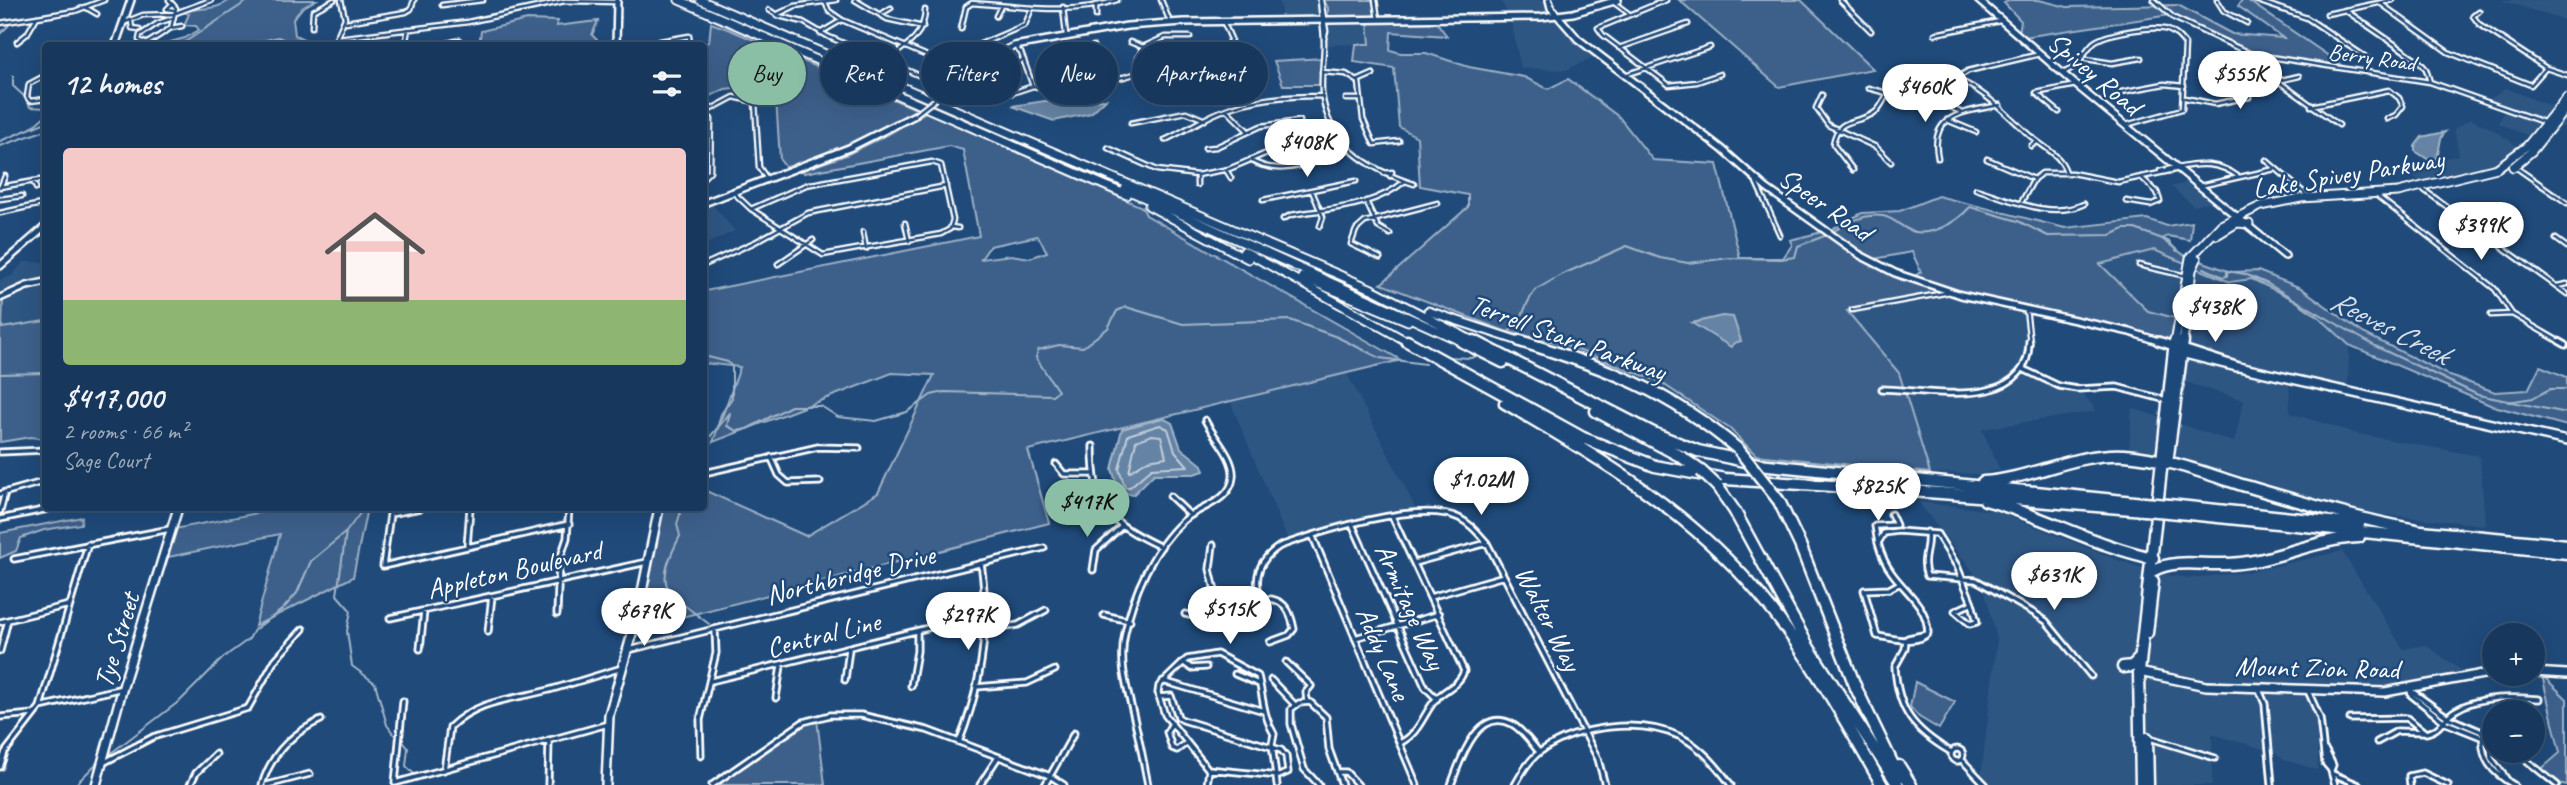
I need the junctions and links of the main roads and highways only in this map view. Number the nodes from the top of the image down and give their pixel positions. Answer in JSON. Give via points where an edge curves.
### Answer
{"nodes":[{"id":1,"x":679,"y":0,"type":"edge"},
{"id":2,"x":690,"y":0,"type":"edge"},
{"id":3,"x":699,"y":0,"type":"edge"},
{"id":4,"x":2567,"y":97,"type":"edge"},
{"id":5,"x":2567,"y":107,"type":"edge"},
{"id":6,"x":2549,"y":124,"type":"junction"},
{"id":7,"x":2511,"y":164,"type":"junction"},
{"id":8,"x":1144,"y":197,"type":"junction"},
{"id":9,"x":2378,"y":197,"type":"junction"},
{"id":10,"x":2239,"y":217,"type":"junction"},
{"id":11,"x":2249,"y":224,"type":"road end"},
{"id":12,"x":2217,"y":235,"type":"junction"},
{"id":13,"x":1244,"y":251,"type":"junction"},
{"id":14,"x":1286,"y":260,"type":"junction"},
{"id":15,"x":2188,"y":276,"type":"junction"},
{"id":16,"x":1372,"y":289,"type":"junction"},
{"id":17,"x":1466,"y":344,"type":"junction"},
{"id":18,"x":2177,"y":349,"type":"junction"},
{"id":19,"x":1508,"y":358,"type":"junction"},
{"id":20,"x":1450,"y":370,"type":"junction"},
{"id":21,"x":1485,"y":385,"type":"junction"},
{"id":22,"x":2168,"y":401,"type":"joint"},
{"id":23,"x":2165,"y":457,"type":"junction"},
{"id":24,"x":1911,"y":480,"type":"junction"},
{"id":25,"x":1949,"y":493,"type":"junction"},
{"id":26,"x":2144,"y":506,"type":"junction"},
{"id":27,"x":2420,"y":534,"type":"junction"},
{"id":28,"x":2567,"y":545,"type":"edge"},
{"id":29,"x":2567,"y":553,"type":"edge"},
{"id":30,"x":2152,"y":560,"type":"junction"},
{"id":31,"x":2140,"y":658,"type":"junction"},
{"id":32,"x":1816,"y":660,"type":"junction"},
{"id":33,"x":2123,"y":667,"type":"dead end"},
{"id":34,"x":2142,"y":673,"type":"junction"},
{"id":35,"x":1856,"y":688,"type":"junction"},
{"id":36,"x":2144,"y":736,"type":"junction"},
{"id":37,"x":1878,"y":782,"type":"edge"},
{"id":38,"x":1901,"y":785,"type":"edge"},
{"id":39,"x":1911,"y":785,"type":"edge"},
{"id":40,"x":2141,"y":785,"type":"edge"},
{"id":41,"x":2148,"y":785,"type":"edge"}],
"edges":[{"from":1,"to":20,"type":"highway","via":[[1118,190]]},
{"from":2,"to":8,"type":"highway"},
{"from":3,"to":16,"type":"highway"},
{"from":4,"to":6,"type":"highway","name":"Lake Spivey Parkway"},
{"from":5,"to":6,"type":"highway","name":"Lake Spivey Parkway"},
{"from":6,"to":7,"type":"highway","name":"Lake Spivey Parkway","via":[[2532,151]]},
{"from":7,"to":9,"type":"highway","name":"Lake Spivey Parkway"},
{"from":7,"to":9,"type":"highway","name":"Lake Spivey Parkway","via":[[2495,174]]},
{"from":8,"to":13,"type":"highway"},
{"from":8,"to":14,"type":"highway"},
{"from":9,"to":10,"type":"highway","name":"Lake Spivey Parkway","via":[[2300,202]]},
{"from":9,"to":10,"type":"highway","name":"Lake Spivey Parkway","via":[[2268,204]]},
{"from":10,"to":12,"type":"highway","name":"Lake Spivey Parkway"},
{"from":10,"to":15,"type":"highway","name":"Lake Spivey Parkway","via":[[2201,243],[2190,258]]},
{"from":11,"to":12,"type":"highway","via":[[2237,223]]},
{"from":12,"to":15,"type":"highway","name":"Lake Spivey Parkway","via":[[2199,254]]},
{"from":13,"to":17,"type":"highway"},
{"from":13,"to":21,"type":"highway"},
{"from":14,"to":17,"type":"highway"},
{"from":14,"to":19,"type":"highway"},
{"from":15,"to":18,"type":"highway","name":"Lake Spivey Parkway"},
{"from":16,"to":19,"type":"highway"},
{"from":16,"to":35,"type":"highway","name":"Terrell Starr Parkway","bridge":true,"via":[[1637,380],[1693,411],[1740,450],[1779,501]]},
{"from":17,"to":32,"type":"highway","bridge":true,"via":[[1701,471],[1734,510]]},
{"from":18,"to":22,"type":"highway","name":"Lake Spivey Parkway"},
{"from":18,"to":23,"type":"highway","name":"Lake Spivey Parkway"},
{"from":19,"to":24,"type":"highway","via":[[1691,448],[1758,464]]},
{"from":20,"to":21,"type":"highway"},
{"from":20,"to":37,"type":"highway","via":[[1606,461],[1651,492],[1727,558],[1772,609],[1813,667]]},
{"from":21,"to":25,"type":"highway","via":[[1600,447],[1671,472],[1731,482]]},
{"from":22,"to":23,"type":"highway","name":"Lake Spivey Parkway"},
{"from":23,"to":24,"type":"highway","via":[[2082,458],[1999,482]]},
{"from":23,"to":27,"type":"highway","via":[[2338,514]]},
{"from":23,"to":30,"type":"highway","name":"Lake Spivey Parkway"},
{"from":24,"to":26,"type":"highway"},
{"from":25,"to":26,"type":"highway"},
{"from":25,"to":30,"type":"highway","via":[[2020,509]]},
{"from":26,"to":27,"type":"highway","bridge":true},
{"from":27,"to":28,"type":"highway"},
{"from":27,"to":29,"type":"highway"},
{"from":27,"to":30,"type":"highway","via":[[2332,538],[2245,562],[2192,565]]},
{"from":30,"to":31,"type":"highway","name":"Lake Spivey Parkway"},
{"from":30,"to":34,"type":"highway","name":"Lake Spivey Parkway"},
{"from":31,"to":33,"type":"highway"},
{"from":31,"to":34,"type":"highway","name":"Lake Spivey Parkway"},
{"from":32,"to":37,"type":"highway"},
{"from":32,"to":38,"type":"highway"},
{"from":34,"to":36,"type":"highway","name":"Lake Spivey Parkway"},
{"from":35,"to":38,"type":"highway","name":"Terrell Starr Parkway"},
{"from":35,"to":39,"type":"highway"},
{"from":36,"to":40,"type":"highway","name":"Lake Spivey Parkway"},
{"from":36,"to":41,"type":"highway","name":"Lake Spivey Parkway"}]}
